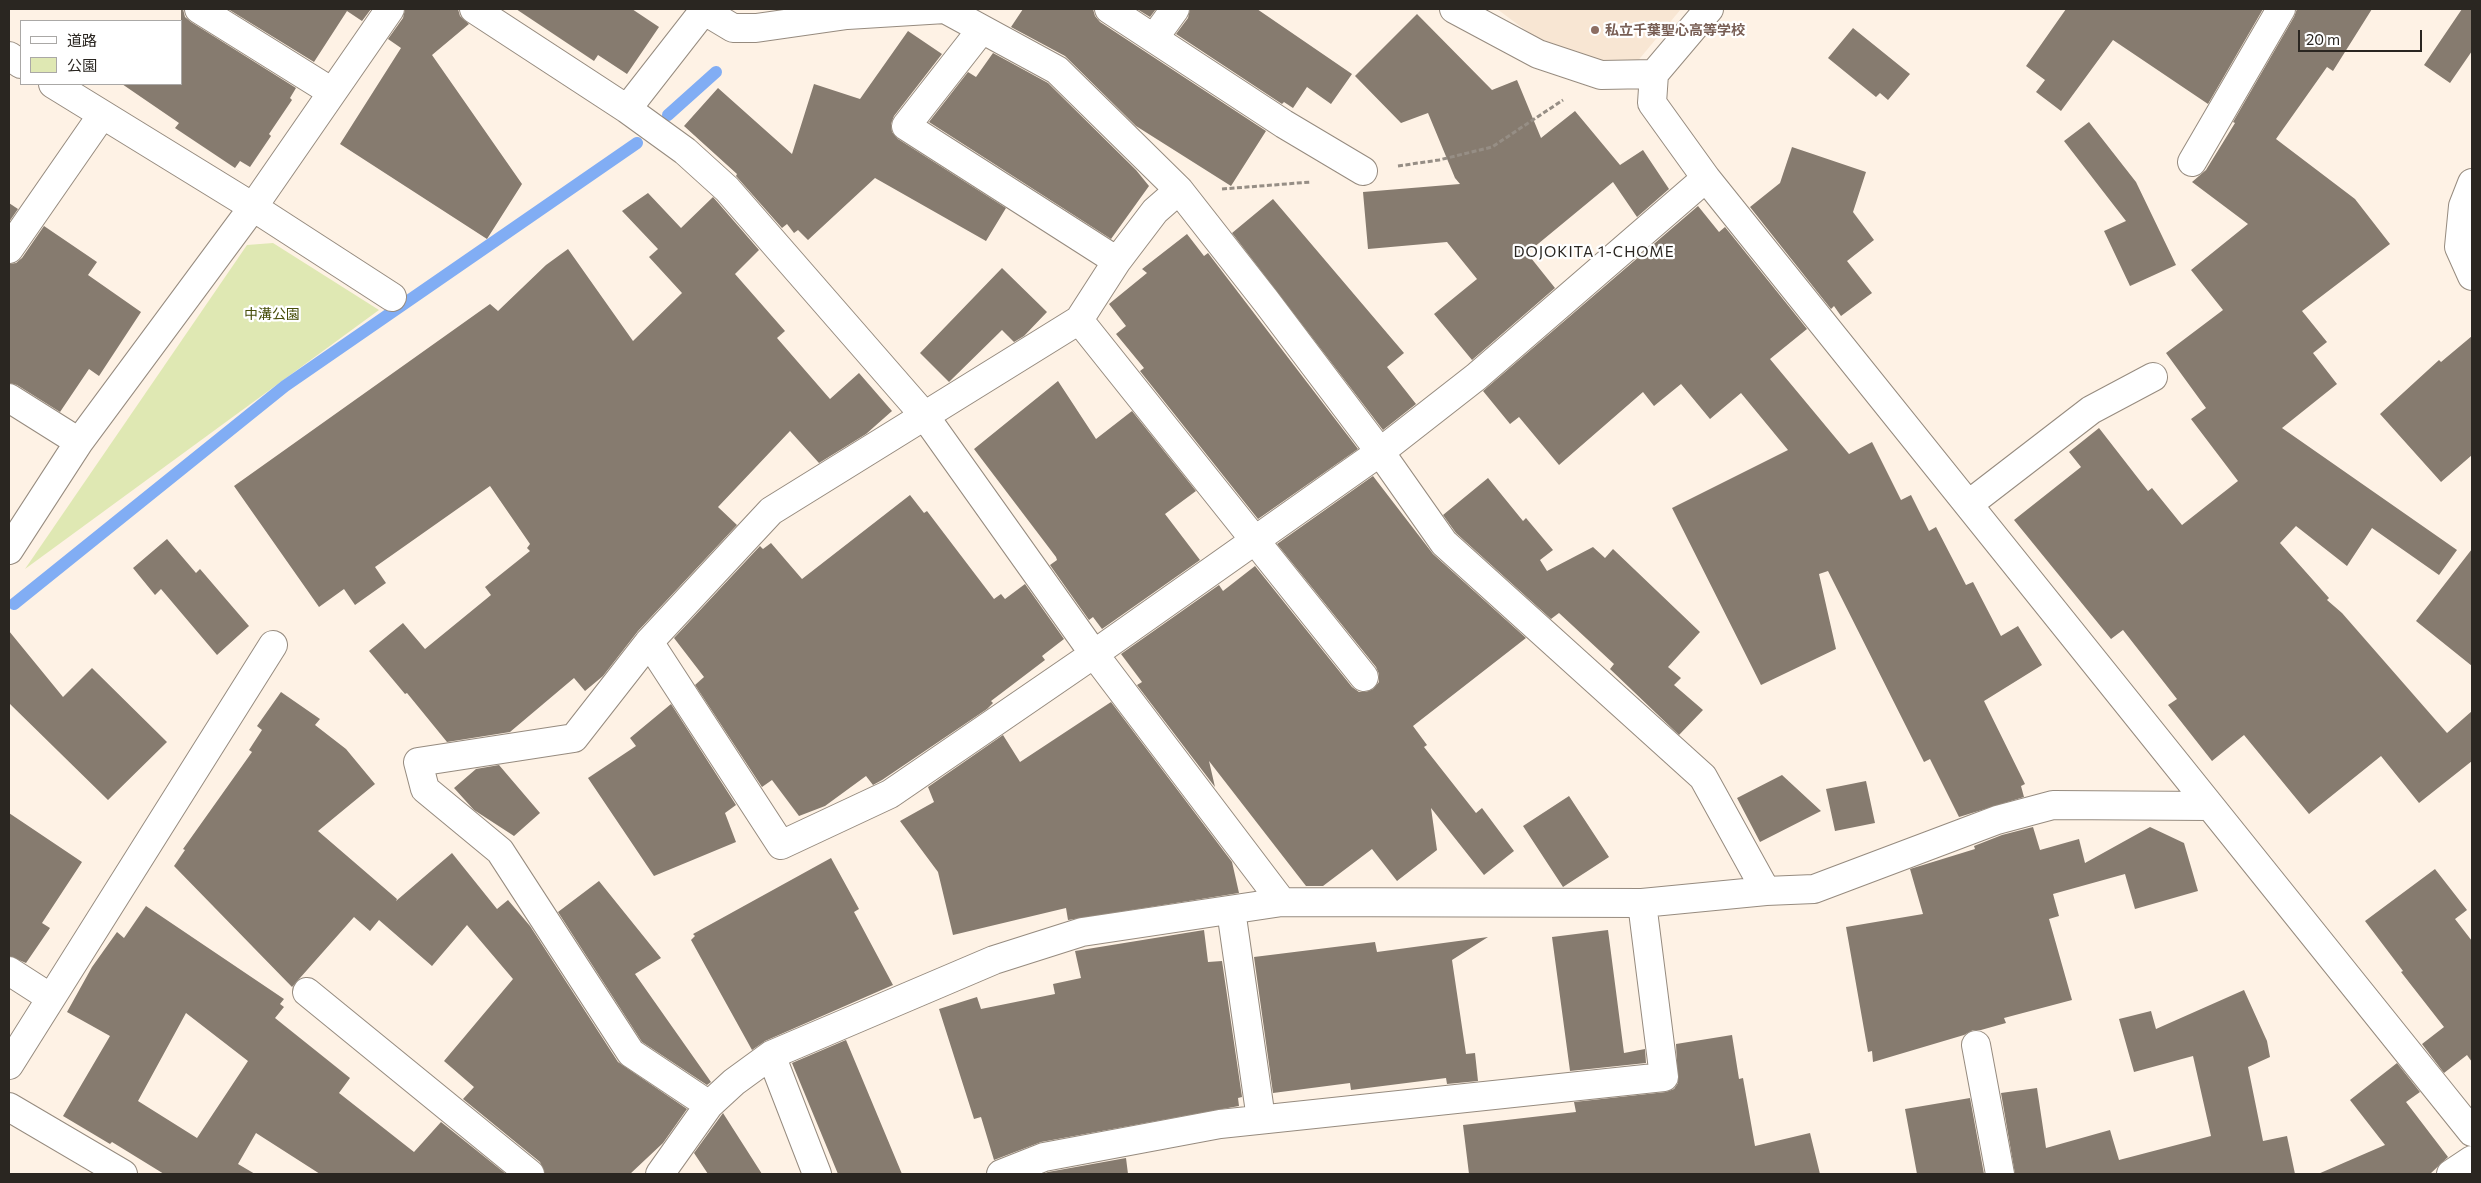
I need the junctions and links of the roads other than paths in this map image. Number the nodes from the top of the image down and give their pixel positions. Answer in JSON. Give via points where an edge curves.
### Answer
{"nodes":[{"id":1,"x":199,"y":9,"type":"edge"},
{"id":2,"x":390,"y":9,"type":"edge"},
{"id":3,"x":474,"y":9,"type":"edge"},
{"id":4,"x":1109,"y":9,"type":"edge"},
{"id":5,"x":1175,"y":9,"type":"edge"},
{"id":6,"x":1454,"y":9,"type":"edge"},
{"id":7,"x":1709,"y":9,"type":"edge"},
{"id":8,"x":2281,"y":9,"type":"edge"},
{"id":9,"x":704,"y":10,"type":"edge"},
{"id":10,"x":982,"y":29,"type":"junction"},
{"id":11,"x":1154,"y":38,"type":"junction"},
{"id":12,"x":9,"y":56,"type":"edge"},
{"id":13,"x":20,"y":63,"type":"edge"},
{"id":14,"x":1654,"y":74,"type":"junction"},
{"id":15,"x":55,"y":85,"type":"edge"},
{"id":16,"x":332,"y":92,"type":"junction"},
{"id":17,"x":627,"y":109,"type":"junction"},
{"id":18,"x":102,"y":115,"type":"junction"},
{"id":19,"x":2192,"y":162,"type":"dead end"},
{"id":20,"x":1363,"y":171,"type":"road end"},
{"id":21,"x":1706,"y":178,"type":"junction"},
{"id":22,"x":2472,"y":183,"type":"edge"},
{"id":23,"x":1179,"y":190,"type":"junction"},
{"id":24,"x":253,"y":207,"type":"junction"},
{"id":25,"x":9,"y":249,"type":"edge"},
{"id":26,"x":1117,"y":261,"type":"junction"},
{"id":27,"x":2472,"y":276,"type":"edge"},
{"id":28,"x":392,"y":297,"type":"dead end"},
{"id":29,"x":1079,"y":320,"type":"junction"},
{"id":30,"x":2153,"y":377,"type":"dead end"},
{"id":31,"x":9,"y":398,"type":"edge"},
{"id":32,"x":924,"y":415,"type":"junction"},
{"id":33,"x":79,"y":442,"type":"junction"},
{"id":34,"x":1380,"y":452,"type":"junction"},
{"id":35,"x":1969,"y":504,"type":"junction"},
{"id":36,"x":1255,"y":541,"type":"junction"},
{"id":37,"x":9,"y":550,"type":"edge"},
{"id":38,"x":649,"y":642,"type":"junction"},
{"id":39,"x":273,"y":645,"type":"dead end"},
{"id":40,"x":1094,"y":654,"type":"junction"},
{"id":41,"x":1364,"y":677,"type":"dead end"},
{"id":42,"x":2210,"y":806,"type":"junction"},
{"id":43,"x":1766,"y":891,"type":"junction"},
{"id":44,"x":1282,"y":902,"type":"junction"},
{"id":45,"x":1642,"y":904,"type":"junction"},
{"id":46,"x":1231,"y":910,"type":"junction"},
{"id":47,"x":9,"y":971,"type":"edge"},
{"id":48,"x":307,"y":992,"type":"dead end"},
{"id":49,"x":51,"y":998,"type":"junction"},
{"id":50,"x":1976,"y":1045,"type":"dead end"},
{"id":51,"x":771,"y":1055,"type":"junction"},
{"id":52,"x":9,"y":1065,"type":"edge"},
{"id":53,"x":709,"y":1105,"type":"junction"},
{"id":54,"x":9,"y":1107,"type":"edge"},
{"id":55,"x":1261,"y":1119,"type":"junction"},
{"id":56,"x":2472,"y":1132,"type":"edge"},
{"id":57,"x":2472,"y":1160,"type":"edge"},
{"id":58,"x":123,"y":1174,"type":"edge"},
{"id":59,"x":530,"y":1174,"type":"edge"},
{"id":60,"x":660,"y":1174,"type":"edge"},
{"id":61,"x":817,"y":1174,"type":"edge"},
{"id":62,"x":1001,"y":1174,"type":"edge"},
{"id":63,"x":2000,"y":1174,"type":"edge"},
{"id":64,"x":2451,"y":1174,"type":"edge"}],
"edges":[{"from":1,"to":16,"type":"street"},
{"from":2,"to":16,"type":"street"},
{"from":3,"to":17,"type":"street"},
{"from":4,"to":11,"type":"street"},
{"from":5,"to":11,"type":"street"},
{"from":6,"to":14,"type":"street","via":[[1538,54],[1601,75]]},
{"from":7,"to":14,"type":"street"},
{"from":8,"to":19,"type":"street"},
{"from":9,"to":10,"type":"street","via":[[732,28],[756,28],[847,15],[945,9]]},
{"from":9,"to":17,"type":"street"},
{"from":10,"to":23,"type":"street","via":[[1057,70]]},
{"from":10,"to":26,"type":"street","via":[[906,126]]},
{"from":11,"to":20,"type":"street","via":[[1284,124]]},
{"from":12,"to":13,"type":"street"},
{"from":14,"to":21,"type":"street","via":[[1652,103]]},
{"from":15,"to":18,"type":"street"},
{"from":16,"to":24,"type":"street"},
{"from":17,"to":32,"type":"street","via":[[685,151],[727,189]]},
{"from":18,"to":24,"type":"street"},
{"from":18,"to":25,"type":"street"},
{"from":21,"to":34,"type":"street","via":[[1476,377]]},
{"from":21,"to":35,"type":"street"},
{"from":22,"to":27,"type":"street","via":[[2462,206],[2459,247]]},
{"from":23,"to":26,"type":"street","via":[[1155,211]]},
{"from":23,"to":34,"type":"street"},
{"from":24,"to":28,"type":"street"},
{"from":24,"to":33,"type":"street"},
{"from":26,"to":29,"type":"street"},
{"from":29,"to":32,"type":"street","via":[[1004,369]]},
{"from":29,"to":36,"type":"street"},
{"from":30,"to":35,"type":"street","via":[[2091,410]]},
{"from":31,"to":33,"type":"street"},
{"from":32,"to":38,"type":"street","via":[[771,511]]},
{"from":32,"to":40,"type":"street"},
{"from":33,"to":37,"type":"street"},
{"from":34,"to":36,"type":"street"},
{"from":34,"to":43,"type":"street","via":[[1444,543],[1703,777]]},
{"from":35,"to":42,"type":"street"},
{"from":36,"to":40,"type":"street"},
{"from":36,"to":41,"type":"street"},
{"from":38,"to":40,"type":"street","via":[[781,844],[890,794]]},
{"from":38,"to":53,"type":"street","via":[[574,738],[418,762],[425,788],[500,851],[631,1053]]},
{"from":39,"to":49,"type":"street"},
{"from":40,"to":44,"type":"street"},
{"from":42,"to":43,"type":"street","via":[[2053,805],[1998,820],[1814,889]]},
{"from":42,"to":56,"type":"street"},
{"from":43,"to":45,"type":"street"},
{"from":44,"to":45,"type":"street"},
{"from":44,"to":46,"type":"street"},
{"from":45,"to":55,"type":"street","via":[[1664,1077]]},
{"from":46,"to":51,"type":"street","via":[[1082,932],[994,960]]},
{"from":46,"to":55,"type":"street"},
{"from":47,"to":49,"type":"street"},
{"from":48,"to":59,"type":"street"},
{"from":49,"to":52,"type":"street"},
{"from":50,"to":63,"type":"street"},
{"from":51,"to":53,"type":"street"},
{"from":51,"to":61,"type":"street"},
{"from":53,"to":60,"type":"street"},
{"from":54,"to":58,"type":"street"},
{"from":55,"to":62,"type":"street","via":[[1044,1157]]},
{"from":57,"to":64,"type":"street"}]}
